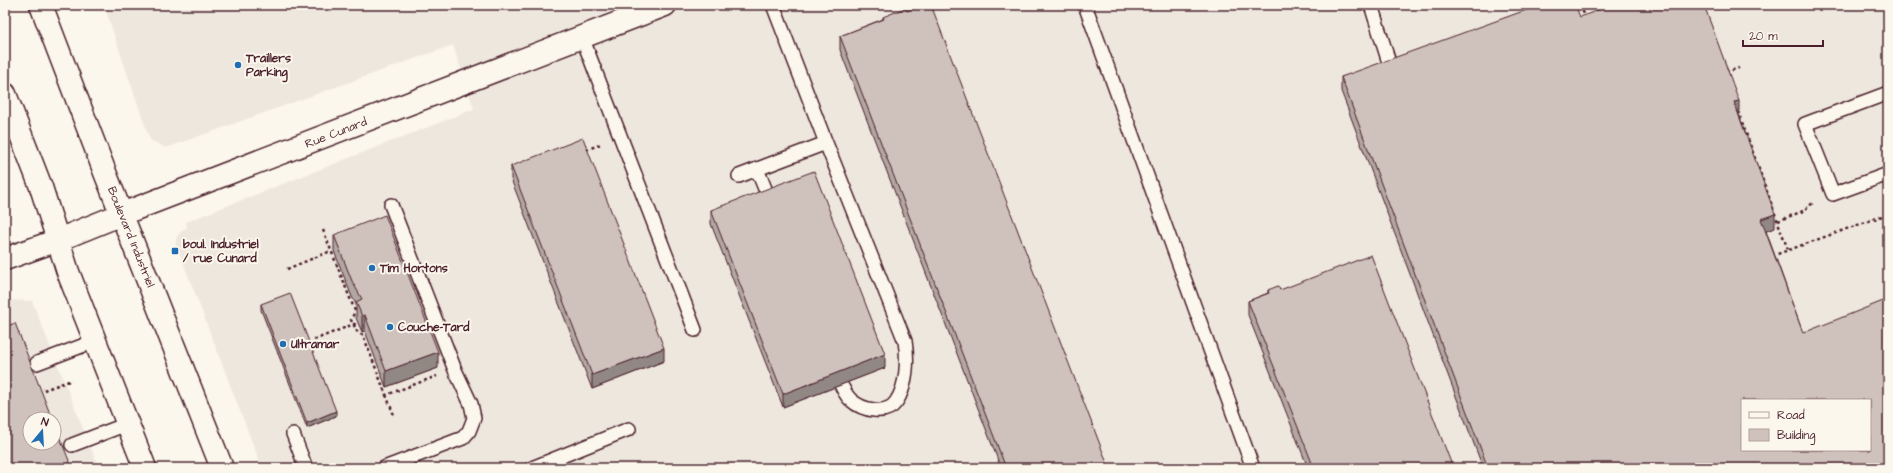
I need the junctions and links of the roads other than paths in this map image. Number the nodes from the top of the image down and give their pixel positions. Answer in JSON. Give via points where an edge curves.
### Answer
{"nodes":[{"id":1,"x":41,"y":5,"type":"edge"},
{"id":2,"x":666,"y":5,"type":"edge"},
{"id":3,"x":773,"y":5,"type":"edge"},
{"id":4,"x":1085,"y":5,"type":"edge"},
{"id":5,"x":1371,"y":5,"type":"edge"},
{"id":6,"x":582,"y":37,"type":"junction"},
{"id":7,"x":1392,"y":72,"type":"edge"},
{"id":8,"x":1888,"y":92,"type":"edge"},
{"id":9,"x":5,"y":94,"type":"edge"},
{"id":10,"x":826,"y":143,"type":"junction"},
{"id":11,"x":757,"y":169,"type":"junction"},
{"id":12,"x":1888,"y":174,"type":"edge"},
{"id":13,"x":739,"y":176,"type":"dead end"},
{"id":14,"x":770,"y":201,"type":"edge"},
{"id":15,"x":391,"y":205,"type":"dead end"},
{"id":16,"x":122,"y":214,"type":"junction"},
{"id":17,"x":58,"y":240,"type":"junction"},
{"id":18,"x":5,"y":259,"type":"edge"},
{"id":19,"x":695,"y":330,"type":"dead end"},
{"id":20,"x":95,"y":341,"type":"junction"},
{"id":21,"x":37,"y":363,"type":"dead end"},
{"id":22,"x":841,"y":385,"type":"edge"},
{"id":23,"x":127,"y":424,"type":"junction"},
{"id":24,"x":629,"y":429,"type":"dead end"},
{"id":25,"x":293,"y":434,"type":"dead end"},
{"id":26,"x":72,"y":445,"type":"dead end"},
{"id":27,"x":144,"y":468,"type":"edge"},
{"id":28,"x":222,"y":468,"type":"edge"},
{"id":29,"x":306,"y":468,"type":"edge"},
{"id":30,"x":384,"y":468,"type":"edge"},
{"id":31,"x":532,"y":468,"type":"edge"},
{"id":32,"x":1253,"y":468,"type":"edge"}],
"edges":[{"from":1,"to":16,"type":"street","name":"Boulevard Industriel"},
{"from":2,"to":6,"type":"street","name":"Rue Cunard"},
{"from":3,"to":10,"type":"lane"},
{"from":4,"to":32,"type":"lane"},
{"from":5,"to":7,"type":"lane"},
{"from":6,"to":16,"type":"street","name":"Rue Cunard"},
{"from":6,"to":19,"type":"lane"},
{"from":8,"to":12,"type":"lane","via":[[1805,124],[1833,194]]},
{"from":9,"to":17,"type":"street","via":[[41,187]]},
{"from":10,"to":11,"type":"lane"},
{"from":10,"to":22,"type":"lane","via":[[906,341],[907,352],[901,393],[895,403],[888,408],[873,410],[859,406],[850,400]]},
{"from":11,"to":13,"type":"lane"},
{"from":11,"to":14,"type":"lane"},
{"from":15,"to":30,"type":"lane","via":[[471,404],[474,418],[463,438]]},
{"from":16,"to":17,"type":"street","name":"Rue Cunard"},
{"from":16,"to":28,"type":"street","name":"Boulevard Industriel"},
{"from":17,"to":18,"type":"street","name":"Rue Cunard"},
{"from":17,"to":20,"type":"street"},
{"from":20,"to":21,"type":"lane"},
{"from":20,"to":23,"type":"street"},
{"from":23,"to":26,"type":"lane"},
{"from":23,"to":27,"type":"street"},
{"from":24,"to":31,"type":"lane"},
{"from":25,"to":29,"type":"lane"}]}
